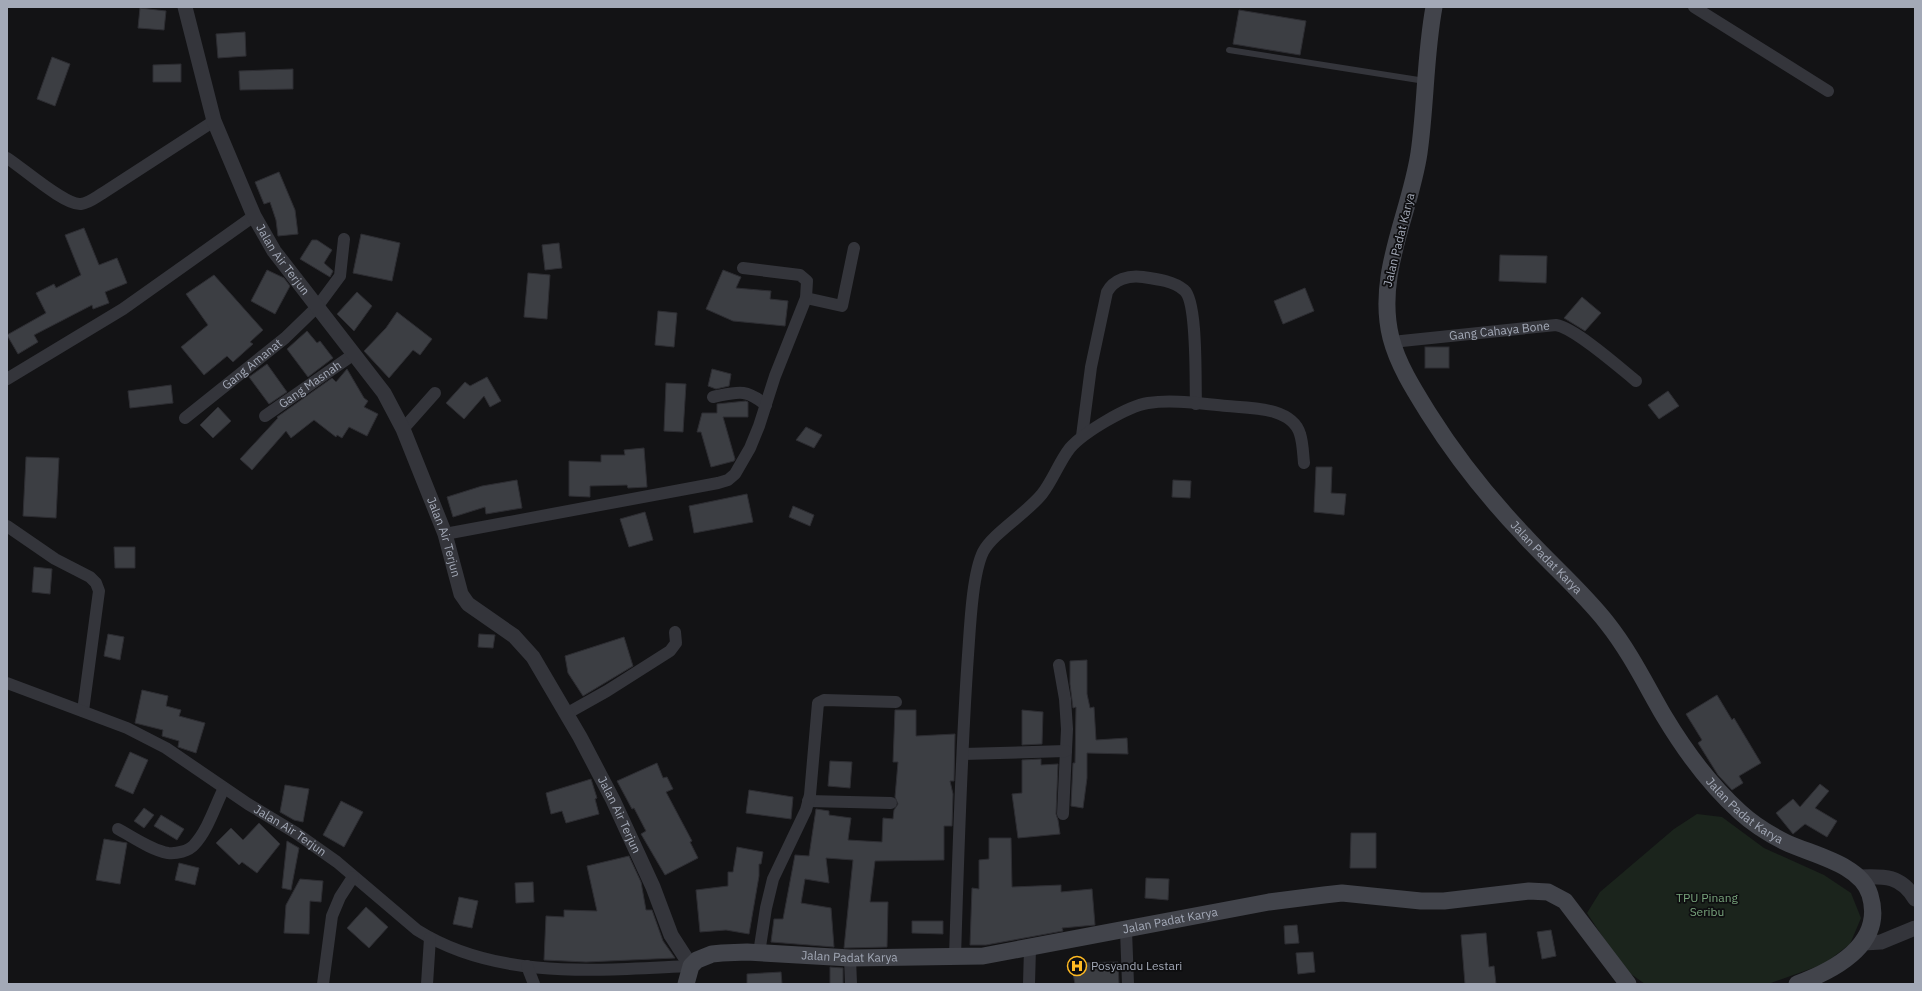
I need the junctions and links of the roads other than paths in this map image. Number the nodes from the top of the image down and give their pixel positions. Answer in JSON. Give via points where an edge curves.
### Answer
{"nodes":[{"id":1,"x":185,"y":7,"type":"edge"},
{"id":2,"x":1434,"y":7,"type":"edge"},
{"id":3,"x":1694,"y":7,"type":"edge"},
{"id":4,"x":1229,"y":50,"type":"dead end"},
{"id":5,"x":1425,"y":81,"type":"junction"},
{"id":6,"x":1828,"y":91,"type":"dead end"},
{"id":7,"x":214,"y":121,"type":"junction"},
{"id":8,"x":7,"y":158,"type":"edge"},
{"id":9,"x":254,"y":216,"type":"junction"},
{"id":10,"x":344,"y":240,"type":"dead end"},
{"id":11,"x":854,"y":248,"type":"dead end"},
{"id":12,"x":743,"y":268,"type":"dead end"},
{"id":13,"x":806,"y":298,"type":"junction"},
{"id":14,"x":317,"y":307,"type":"junction"},
{"id":15,"x":1392,"y":342,"type":"junction"},
{"id":16,"x":354,"y":354,"type":"junction"},
{"id":17,"x":7,"y":379,"type":"edge"},
{"id":18,"x":1636,"y":381,"type":"dead end"},
{"id":19,"x":435,"y":393,"type":"dead end"},
{"id":20,"x":713,"y":396,"type":"dead end"},
{"id":21,"x":1196,"y":404,"type":"junction"},
{"id":22,"x":766,"y":406,"type":"junction"},
{"id":23,"x":265,"y":416,"type":"dead end"},
{"id":24,"x":185,"y":418,"type":"dead end"},
{"id":25,"x":403,"y":429,"type":"junction"},
{"id":26,"x":1082,"y":436,"type":"junction"},
{"id":27,"x":1304,"y":463,"type":"dead end"},
{"id":28,"x":7,"y":526,"type":"edge"},
{"id":29,"x":445,"y":534,"type":"junction"},
{"id":30,"x":675,"y":632,"type":"dead end"},
{"id":31,"x":1059,"y":665,"type":"dead end"},
{"id":32,"x":7,"y":683,"type":"edge"},
{"id":33,"x":896,"y":702,"type":"dead end"},
{"id":34,"x":83,"y":711,"type":"junction"},
{"id":35,"x":566,"y":714,"type":"junction"},
{"id":36,"x":1066,"y":751,"type":"junction"},
{"id":37,"x":963,"y":754,"type":"junction"},
{"id":38,"x":224,"y":788,"type":"junction"},
{"id":39,"x":808,"y":801,"type":"junction"},
{"id":40,"x":890,"y":804,"type":"dead end"},
{"id":41,"x":1063,"y":814,"type":"dead end"},
{"id":42,"x":118,"y":829,"type":"dead end"},
{"id":43,"x":353,"y":877,"type":"junction"},
{"id":44,"x":1859,"y":877,"type":"junction"},
{"id":45,"x":1915,"y":899,"type":"edge"},
{"id":46,"x":1915,"y":928,"type":"edge"},
{"id":47,"x":1126,"y":930,"type":"junction"},
{"id":48,"x":430,"y":938,"type":"junction"},
{"id":49,"x":1864,"y":943,"type":"junction"},
{"id":50,"x":1030,"y":948,"type":"junction"},
{"id":51,"x":759,"y":953,"type":"junction"},
{"id":52,"x":850,"y":958,"type":"junction"},
{"id":53,"x":955,"y":958,"type":"junction"},
{"id":54,"x":527,"y":966,"type":"junction"},
{"id":55,"x":691,"y":966,"type":"junction"},
{"id":56,"x":323,"y":984,"type":"edge"},
{"id":57,"x":427,"y":984,"type":"edge"},
{"id":58,"x":534,"y":984,"type":"edge"},
{"id":59,"x":686,"y":984,"type":"edge"},
{"id":60,"x":851,"y":984,"type":"edge"},
{"id":61,"x":1029,"y":984,"type":"edge"},
{"id":62,"x":1128,"y":984,"type":"edge"},
{"id":63,"x":1628,"y":984,"type":"edge"},
{"id":64,"x":1797,"y":984,"type":"edge"}],
"edges":[{"from":1,"to":7,"type":"street","name":"Jalan Air Terjun"},
{"from":2,"to":5,"type":"main road","name":"Jalan Padat Karya"},
{"from":3,"to":6,"type":"street"},
{"from":4,"to":5,"type":"lane"},
{"from":5,"to":15,"type":"main road","name":"Jalan Padat Karya","via":[[1419,154],[1386,289],[1386,312]]},
{"from":7,"to":8,"type":"street","via":[[82,204],[68,202]]},
{"from":7,"to":9,"type":"street","name":"Jalan Air Terjun"},
{"from":9,"to":14,"type":"street","name":"Jalan Air Terjun","via":[[274,251]]},
{"from":9,"to":17,"type":"street","via":[[123,309]]},
{"from":10,"to":14,"type":"street","name":"Gang Amanat","via":[[340,276]]},
{"from":11,"to":13,"type":"street","via":[[842,306]]},
{"from":12,"to":13,"type":"street","via":[[800,275],[807,281]]},
{"from":13,"to":22,"type":"street"},
{"from":14,"to":16,"type":"street","name":"Jalan Air Terjun"},
{"from":14,"to":24,"type":"street","name":"Gang Amanat","via":[[284,338]]},
{"from":15,"to":18,"type":"street","name":"Gang Cahaya Bone","via":[[1556,325],[1567,328]]},
{"from":15,"to":44,"type":"main road","name":"Jalan Padat Karya","via":[[1415,391],[1444,439],[1478,484],[1522,534],[1606,622],[1639,671],[1674,731],[1718,790],[1766,832],[1846,868]]},
{"from":16,"to":23,"type":"street","name":"Gang Masnah"},
{"from":16,"to":25,"type":"street","name":"Jalan Air Terjun","via":[[384,393]]},
{"from":19,"to":25,"type":"street"},
{"from":20,"to":22,"type":"street","via":[[749,393]]},
{"from":21,"to":26,"type":"street","via":[[1142,404]]},
{"from":21,"to":26,"type":"street","via":[[1193,315],[1188,295],[1183,288],[1161,280],[1132,276],[1112,284],[1107,292],[1091,367]]},
{"from":21,"to":27,"type":"street","via":[[1271,411],[1284,416],[1295,425],[1300,435]]},
{"from":22,"to":29,"type":"street","via":[[741,466],[728,480]]},
{"from":25,"to":29,"type":"street","name":"Jalan Air Terjun"},
{"from":26,"to":37,"type":"street","via":[[1070,449],[1036,501],[988,544],[982,554],[978,566],[970,633]]},
{"from":28,"to":34,"type":"street","via":[[55,559],[90,577],[98,587]]},
{"from":29,"to":35,"type":"street","name":"Jalan Air Terjun","via":[[456,579],[464,599],[520,642],[532,657]]},
{"from":30,"to":35,"type":"street","via":[[676,646],[670,651],[608,691]]},
{"from":31,"to":36,"type":"street","via":[[1065,699]]},
{"from":32,"to":34,"type":"street","name":"Jalan Air Terjun"},
{"from":33,"to":39,"type":"street","via":[[820,701],[817,706]]},
{"from":34,"to":38,"type":"street","name":"Jalan Air Terjun","via":[[127,728],[154,742]]},
{"from":35,"to":55,"type":"street","name":"Jalan Air Terjun","via":[[613,800],[653,887],[671,935]]},
{"from":36,"to":37,"type":"street"},
{"from":36,"to":41,"type":"street"},
{"from":37,"to":53,"type":"street"},
{"from":38,"to":42,"type":"street","via":[[202,833],[189,849],[168,853]]},
{"from":38,"to":43,"type":"street","name":"Jalan Air Terjun","via":[[296,833],[337,862]]},
{"from":39,"to":40,"type":"street"},
{"from":39,"to":51,"type":"street","via":[[772,884]]},
{"from":43,"to":48,"type":"street","name":"Jalan Air Terjun"},
{"from":43,"to":56,"type":"street","via":[[332,916]]},
{"from":44,"to":45,"type":"street","via":[[1881,877],[1898,881],[1910,890]]},
{"from":44,"to":49,"type":"main road","name":"Jalan Padat Karya","via":[[1868,888],[1872,904],[1871,925]]},
{"from":46,"to":49,"type":"street","via":[[1881,942]]},
{"from":47,"to":50,"type":"main road","name":"Jalan Padat Karya"},
{"from":47,"to":62,"type":"street"},
{"from":47,"to":63,"type":"main road","name":"Jalan Padat Karya","via":[[1269,902],[1333,894],[1433,901],[1507,893],[1548,892],[1566,901]]},
{"from":48,"to":54,"type":"street","name":"Jalan Air Terjun","via":[[464,953]]},
{"from":48,"to":57,"type":"street"},
{"from":49,"to":64,"type":"main road","name":"Jalan Padat Karya","via":[[1846,959]]},
{"from":50,"to":53,"type":"main road","name":"Jalan Padat Karya"},
{"from":50,"to":61,"type":"street"},
{"from":51,"to":52,"type":"main road","name":"Jalan Padat Karya"},
{"from":51,"to":55,"type":"main road","name":"Jalan Padat Karya","via":[[712,954]]},
{"from":52,"to":53,"type":"main road","name":"Jalan Padat Karya"},
{"from":52,"to":60,"type":"street"},
{"from":54,"to":55,"type":"street","name":"Jalan Air Terjun","via":[[595,970]]},
{"from":54,"to":58,"type":"street"},
{"from":55,"to":59,"type":"main road"}]}
